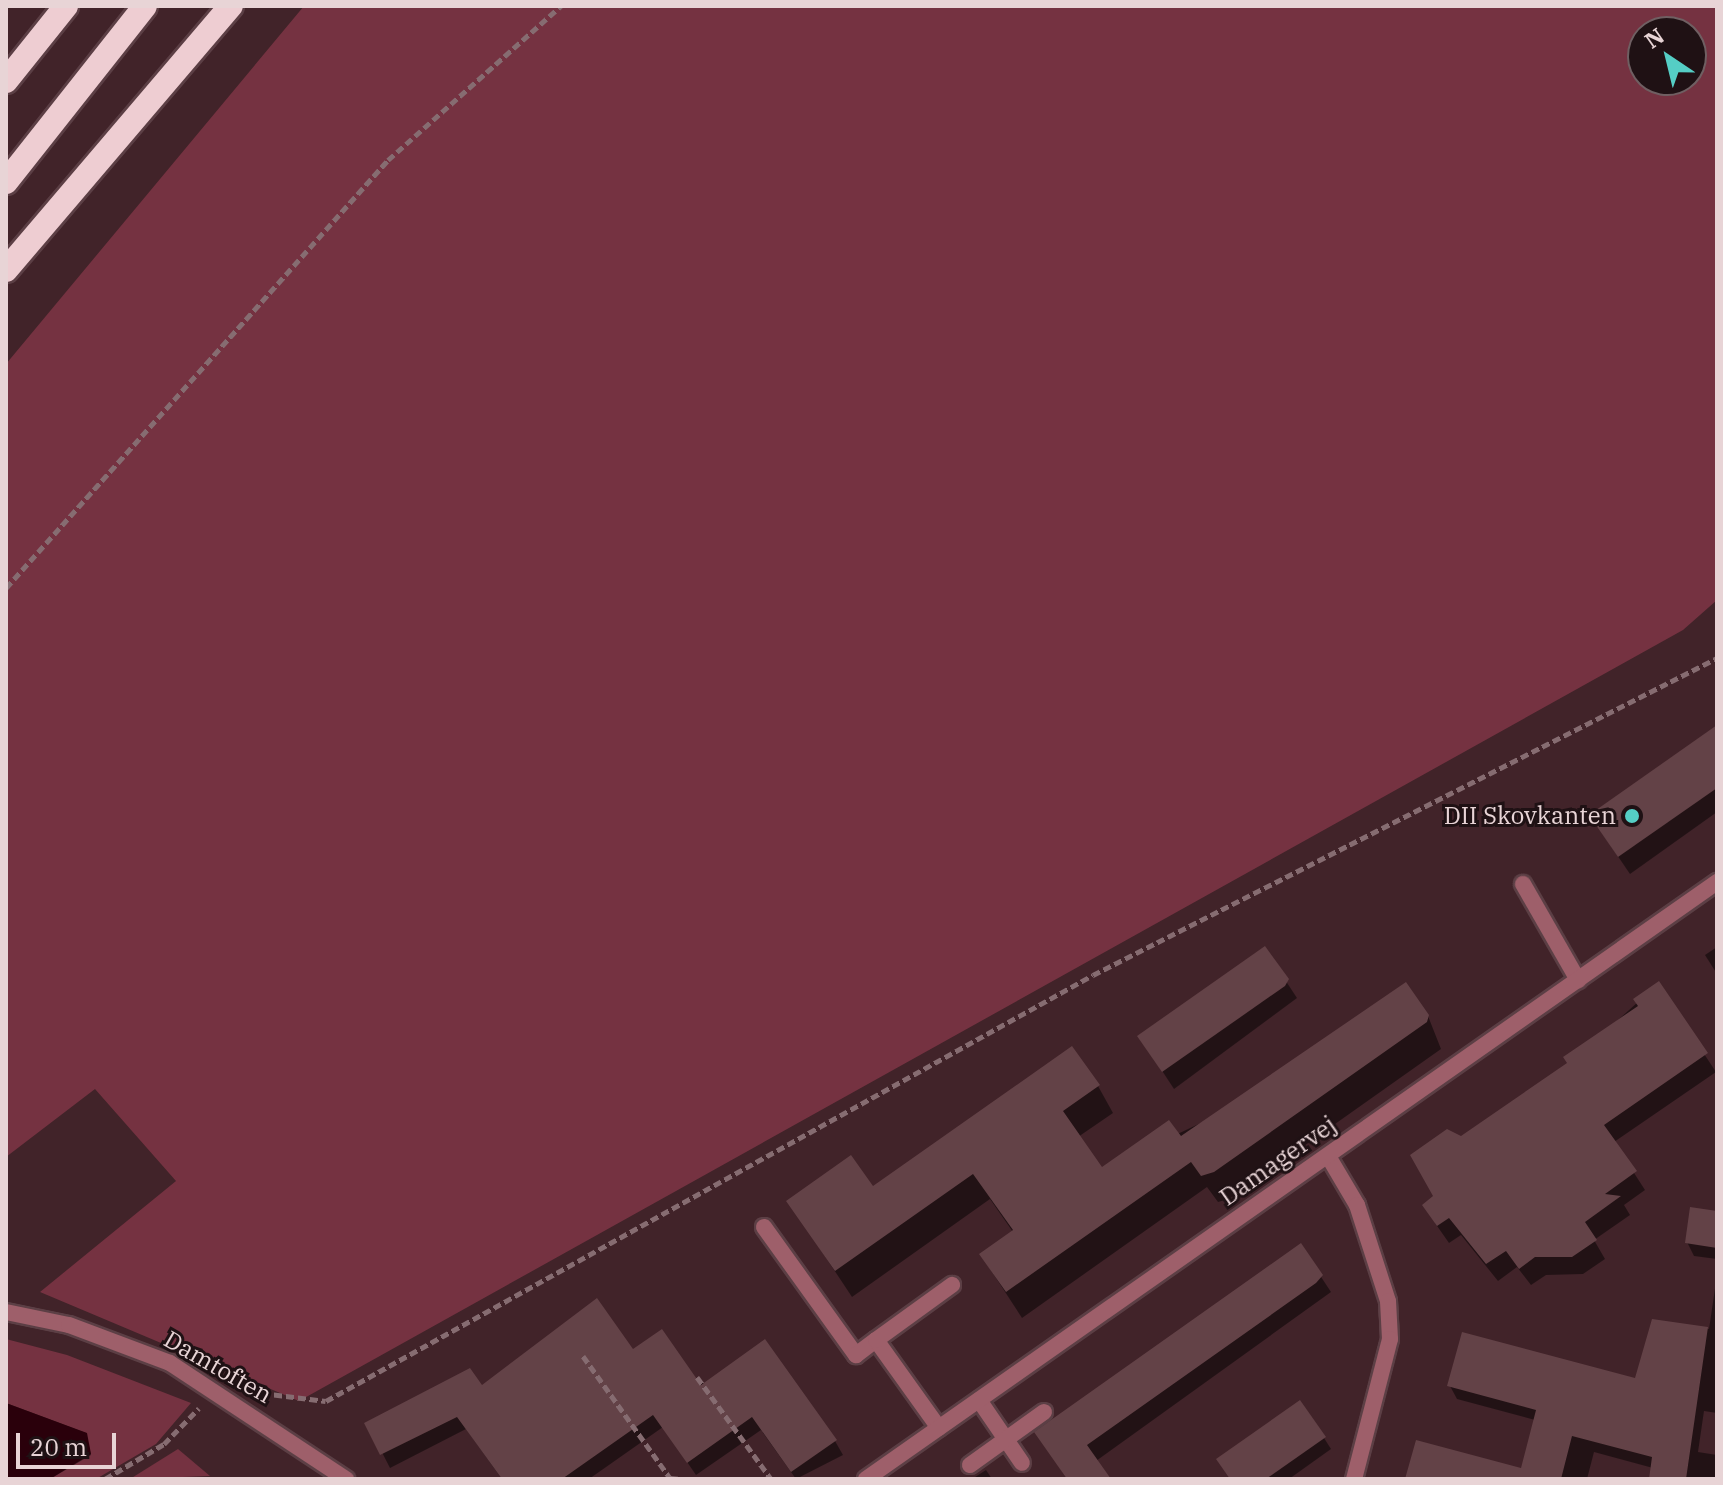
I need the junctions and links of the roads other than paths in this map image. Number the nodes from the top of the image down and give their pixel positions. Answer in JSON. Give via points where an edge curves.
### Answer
{"nodes":[{"id":1,"x":66,"y":6,"type":"edge"},
{"id":2,"x":145,"y":6,"type":"edge"},
{"id":3,"x":231,"y":6,"type":"edge"},
{"id":4,"x":6,"y":81,"type":"edge"},
{"id":5,"x":6,"y":182,"type":"edge"},
{"id":6,"x":6,"y":270,"type":"edge"},
{"id":7,"x":1717,"y":882,"type":"edge"},
{"id":8,"x":1523,"y":884,"type":"dead end"},
{"id":9,"x":1578,"y":980,"type":"junction"},
{"id":10,"x":1328,"y":1156,"type":"junction"},
{"id":11,"x":764,"y":1227,"type":"dead end"},
{"id":12,"x":952,"y":1285,"type":"dead end"},
{"id":13,"x":6,"y":1312,"type":"edge"},
{"id":14,"x":876,"y":1340,"type":"junction"},
{"id":15,"x":979,"y":1400,"type":"junction"},
{"id":16,"x":1044,"y":1412,"type":"dead end"},
{"id":17,"x":939,"y":1428,"type":"junction"},
{"id":18,"x":1005,"y":1439,"type":"junction"},
{"id":19,"x":1022,"y":1463,"type":"dead end"},
{"id":20,"x":970,"y":1465,"type":"dead end"},
{"id":21,"x":346,"y":1479,"type":"edge"},
{"id":22,"x":866,"y":1479,"type":"edge"},
{"id":23,"x":1354,"y":1479,"type":"edge"}],
"edges":[{"from":1,"to":4,"type":"highway"},
{"from":2,"to":5,"type":"highway"},
{"from":3,"to":6,"type":"highway"},
{"from":7,"to":9,"type":"street","name":"Damagervej"},
{"from":8,"to":9,"type":"street"},
{"from":9,"to":10,"type":"street","name":"Damagervej"},
{"from":10,"to":15,"type":"street","name":"Damagervej"},
{"from":10,"to":23,"type":"street","via":[[1357,1205],[1388,1301],[1390,1339]]},
{"from":11,"to":14,"type":"street","via":[[856,1355]]},
{"from":12,"to":14,"type":"street"},
{"from":13,"to":21,"type":"street","name":"Damtoften","via":[[137,1349],[243,1408]]},
{"from":14,"to":17,"type":"street"},
{"from":15,"to":17,"type":"street","name":"Damagervej"},
{"from":15,"to":18,"type":"street"},
{"from":16,"to":18,"type":"street"},
{"from":17,"to":22,"type":"street","name":"Damagervej"},
{"from":18,"to":19,"type":"street"},
{"from":18,"to":20,"type":"street"}]}
